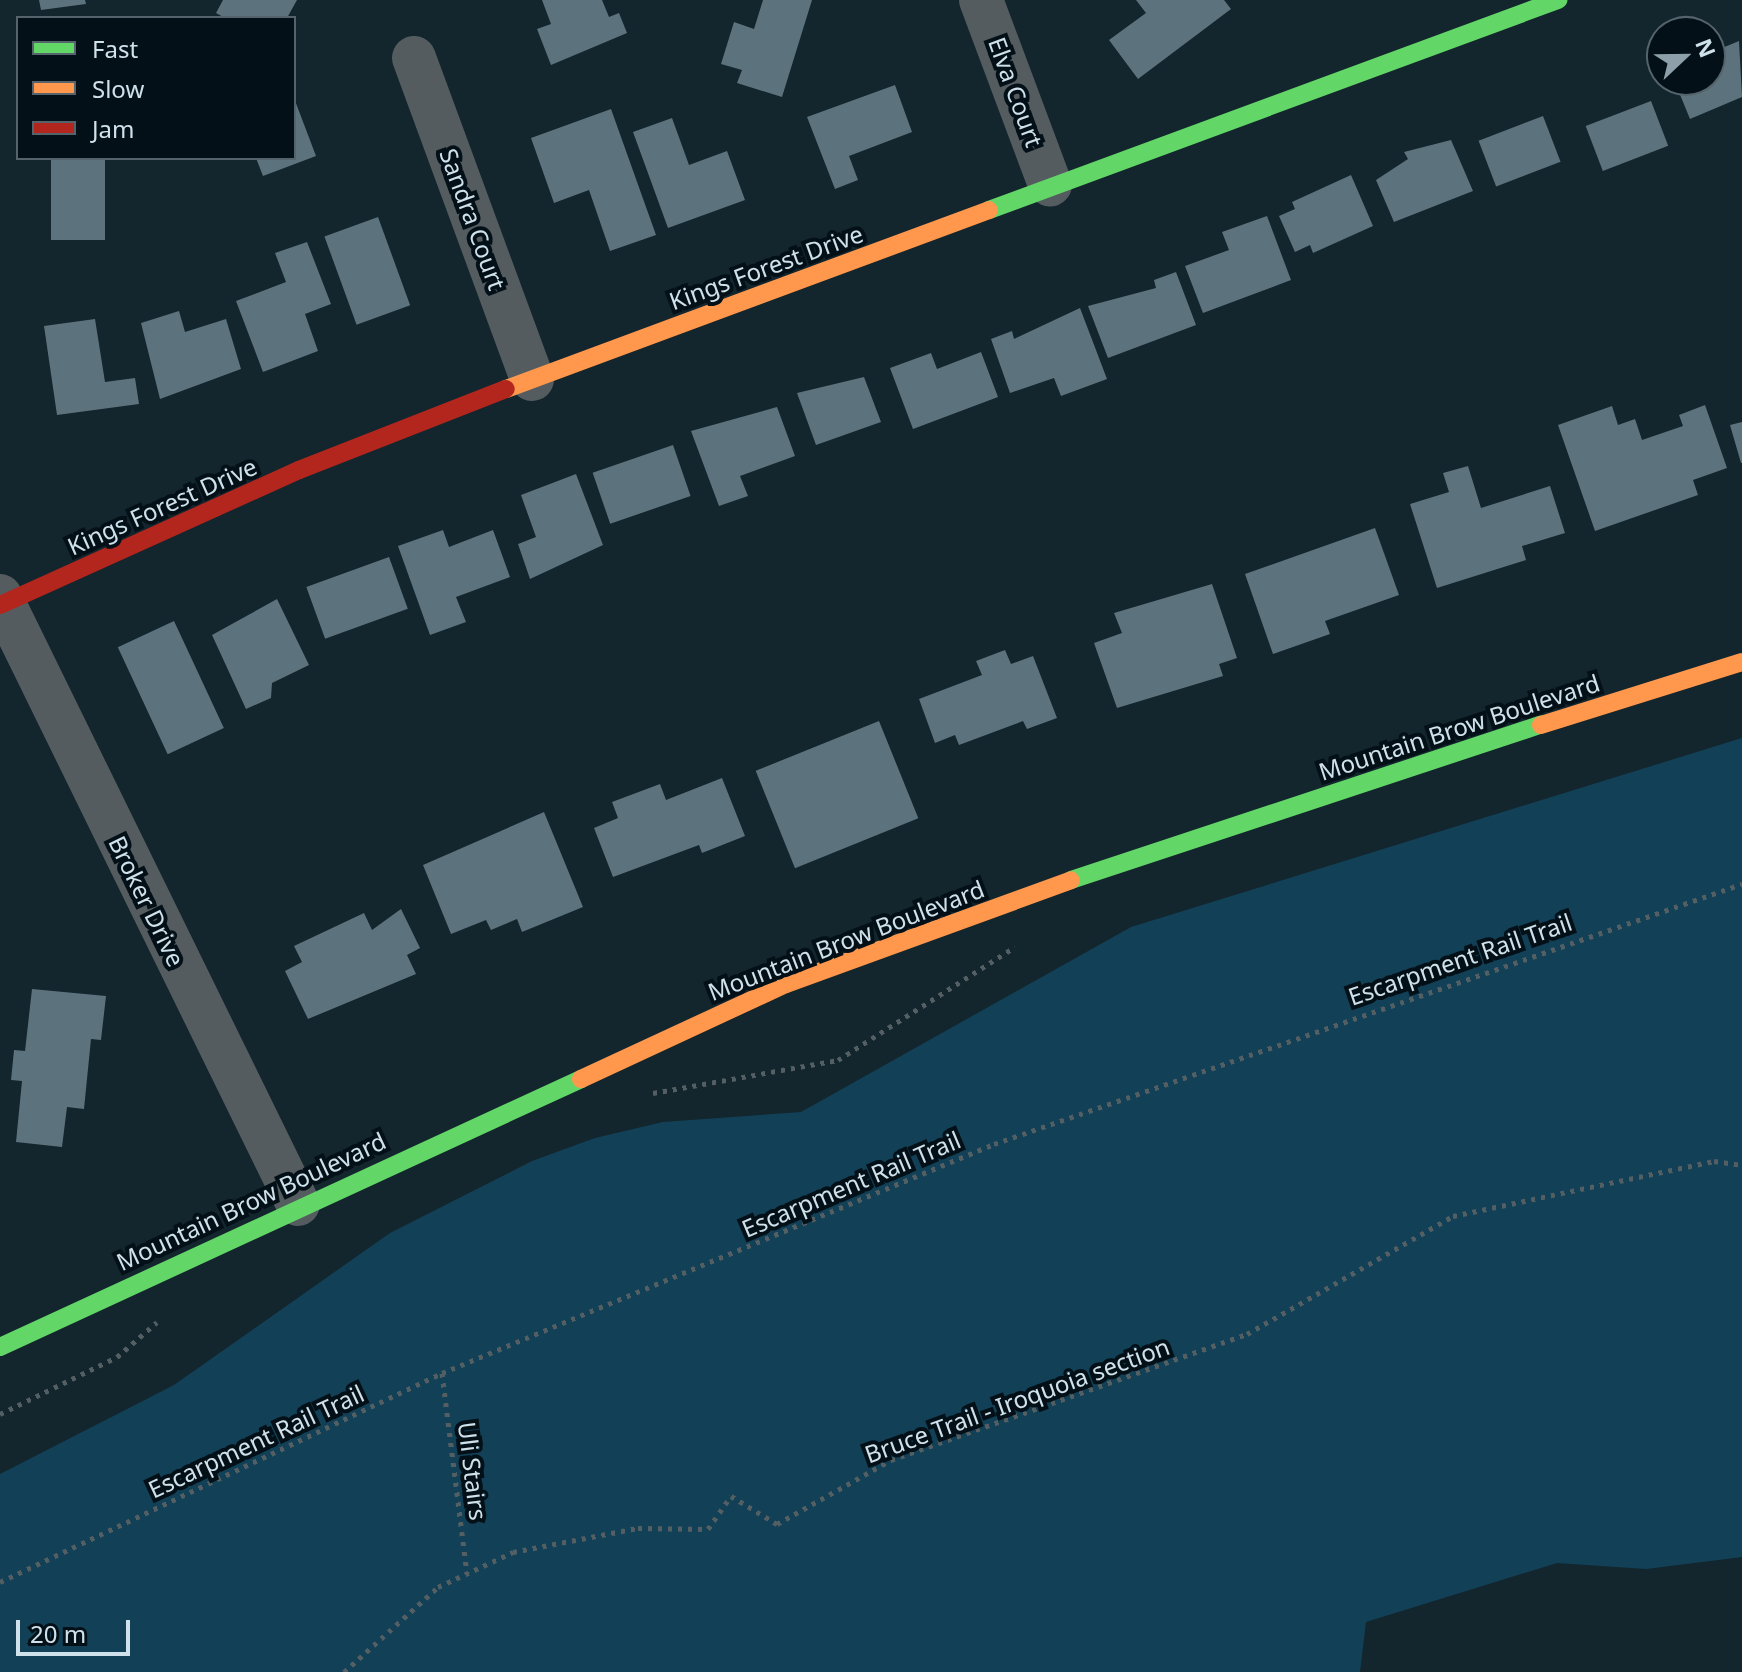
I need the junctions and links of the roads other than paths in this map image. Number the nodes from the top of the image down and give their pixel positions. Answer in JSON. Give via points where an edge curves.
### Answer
{"nodes":[{"id":1,"x":981,"y":0,"type":"edge"},
{"id":2,"x":1558,"y":0,"type":"edge"},
{"id":3,"x":414,"y":58,"type":"dead end"},
{"id":4,"x":1050,"y":185,"type":"junction"},
{"id":5,"x":532,"y":379,"type":"junction"},
{"id":6,"x":1,"y":601,"type":"edge"},
{"id":7,"x":1742,"y":662,"type":"edge"},
{"id":8,"x":298,"y":1204,"type":"junction"},
{"id":9,"x":0,"y":1347,"type":"edge"}],
"edges":[{"from":1,"to":4,"type":"street","name":"Elva Court"},
{"from":2,"to":4,"type":"main road","name":"Kings Forest Drive"},
{"from":3,"to":5,"type":"street","name":"Sandra Court"},
{"from":4,"to":5,"type":"main road","name":"Kings Forest Drive"},
{"from":5,"to":6,"type":"main road","name":"Kings Forest Drive","via":[[299,470]]},
{"from":6,"to":8,"type":"street","name":"Broker Drive"},
{"from":7,"to":8,"type":"main road","name":"Mountain Brow Boulevard","via":[[1197,834],[786,984]]},
{"from":8,"to":9,"type":"main road","name":"Mountain Brow Boulevard"}]}
